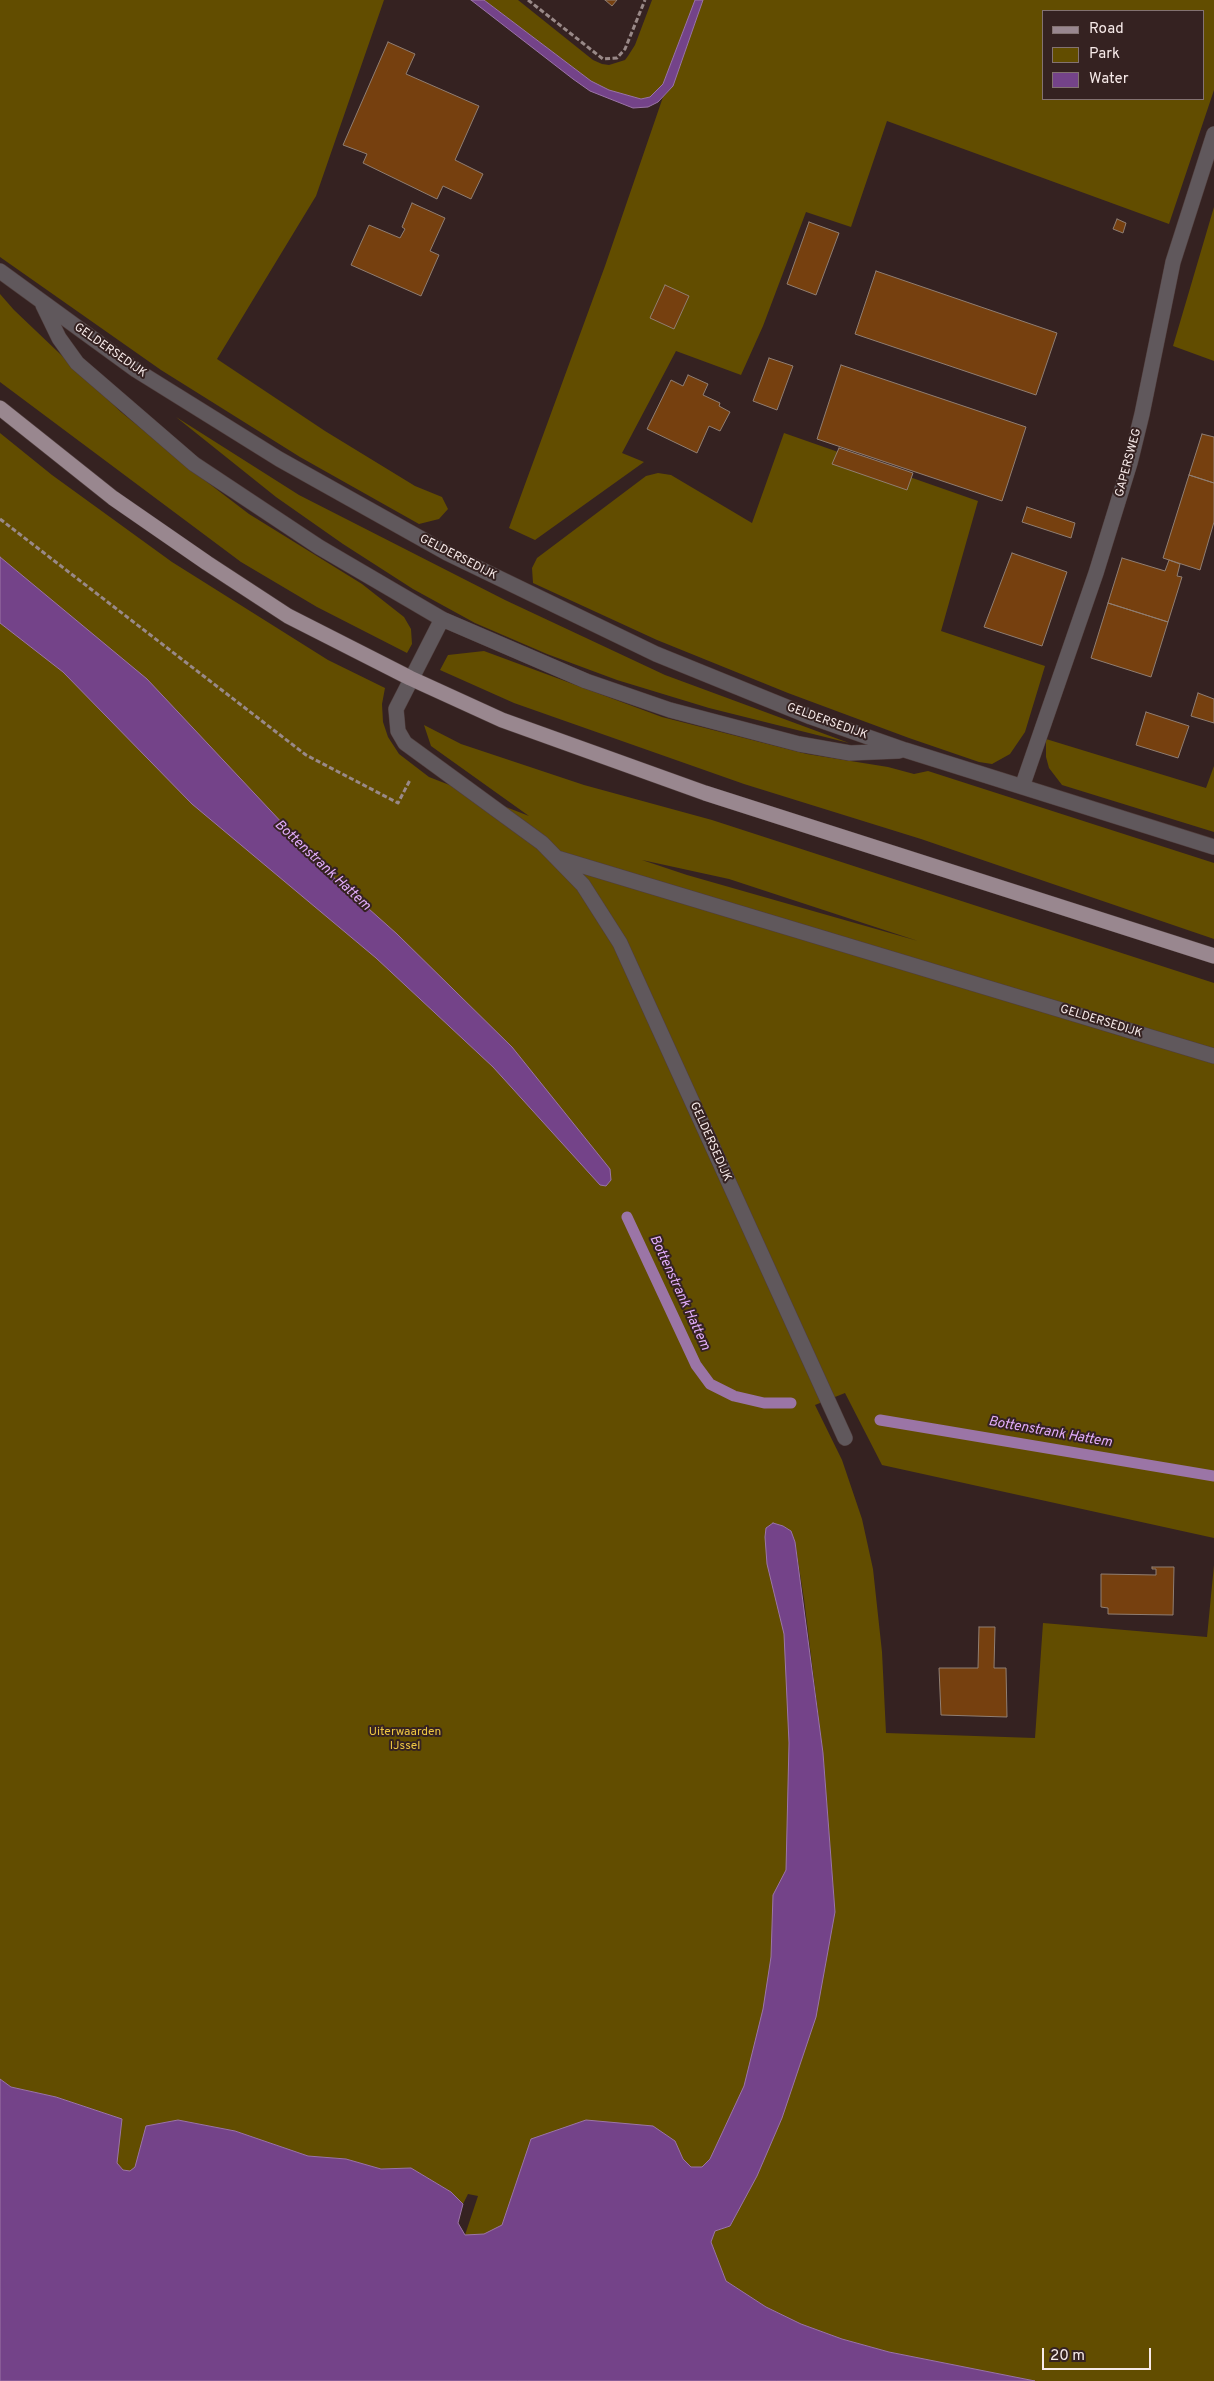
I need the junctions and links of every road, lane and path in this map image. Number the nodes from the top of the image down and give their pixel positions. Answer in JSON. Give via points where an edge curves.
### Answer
{"nodes":[{"id":1,"x":528,"y":0,"type":"edge"},
{"id":2,"x":645,"y":0,"type":"edge"},
{"id":3,"x":1214,"y":134,"type":"edge"},
{"id":4,"x":0,"y":271,"type":"edge"},
{"id":5,"x":42,"y":304,"type":"junction"},
{"id":6,"x":0,"y":408,"type":"edge"},
{"id":7,"x":0,"y":519,"type":"edge"},
{"id":8,"x":442,"y":619,"type":"junction"},
{"id":9,"x":410,"y":678,"type":"junction"},
{"id":10,"x":905,"y":750,"type":"junction"},
{"id":11,"x":422,"y":756,"type":"junction"},
{"id":12,"x":1022,"y":787,"type":"junction"},
{"id":13,"x":1214,"y":848,"type":"edge"},
{"id":14,"x":557,"y":858,"type":"junction"},
{"id":15,"x":1214,"y":956,"type":"edge"},
{"id":16,"x":1214,"y":1056,"type":"edge"},
{"id":17,"x":845,"y":1438,"type":"dead end"}],
"edges":[{"from":1,"to":2,"type":"path","via":[[603,59],[618,58],[625,49]]},
{"from":3,"to":12,"type":"street","name":"GAPERSWEG","via":[[1173,262],[1130,463],[1096,573]]},
{"from":4,"to":5,"type":"street","name":"GELDERSEDIJK"},
{"from":5,"to":8,"type":"street","name":"GELDERSEDIJK","via":[[76,363],[194,464],[319,547]]},
{"from":5,"to":10,"type":"street","name":"GELDERSEDIJK","via":[[206,415],[447,553],[656,654],[811,717]]},
{"from":6,"to":9,"type":"main road","via":[[113,498],[215,568],[288,616]]},
{"from":7,"to":11,"type":"path","via":[[306,755],[398,804]]},
{"from":8,"to":9,"type":"street","name":"GELDERSEDIJK"},
{"from":8,"to":10,"type":"street","name":"GELDERSEDIJK","via":[[586,681],[670,710],[799,744],[850,753]]},
{"from":9,"to":11,"type":"street","name":"GELDERSEDIJK","via":[[396,710],[398,731],[405,743]]},
{"from":9,"to":15,"type":"main road","via":[[502,720],[705,793]]},
{"from":10,"to":12,"type":"street","name":"GELDERSEDIJK"},
{"from":11,"to":14,"type":"street","name":"GELDERSEDIJK","via":[[542,842]]},
{"from":12,"to":13,"type":"street","name":"GELDERSEDIJK"},
{"from":14,"to":16,"type":"street","name":"GELDERSEDIJK"},
{"from":14,"to":17,"type":"street","name":"GELDERSEDIJK","via":[[583,885],[620,943]]}]}
